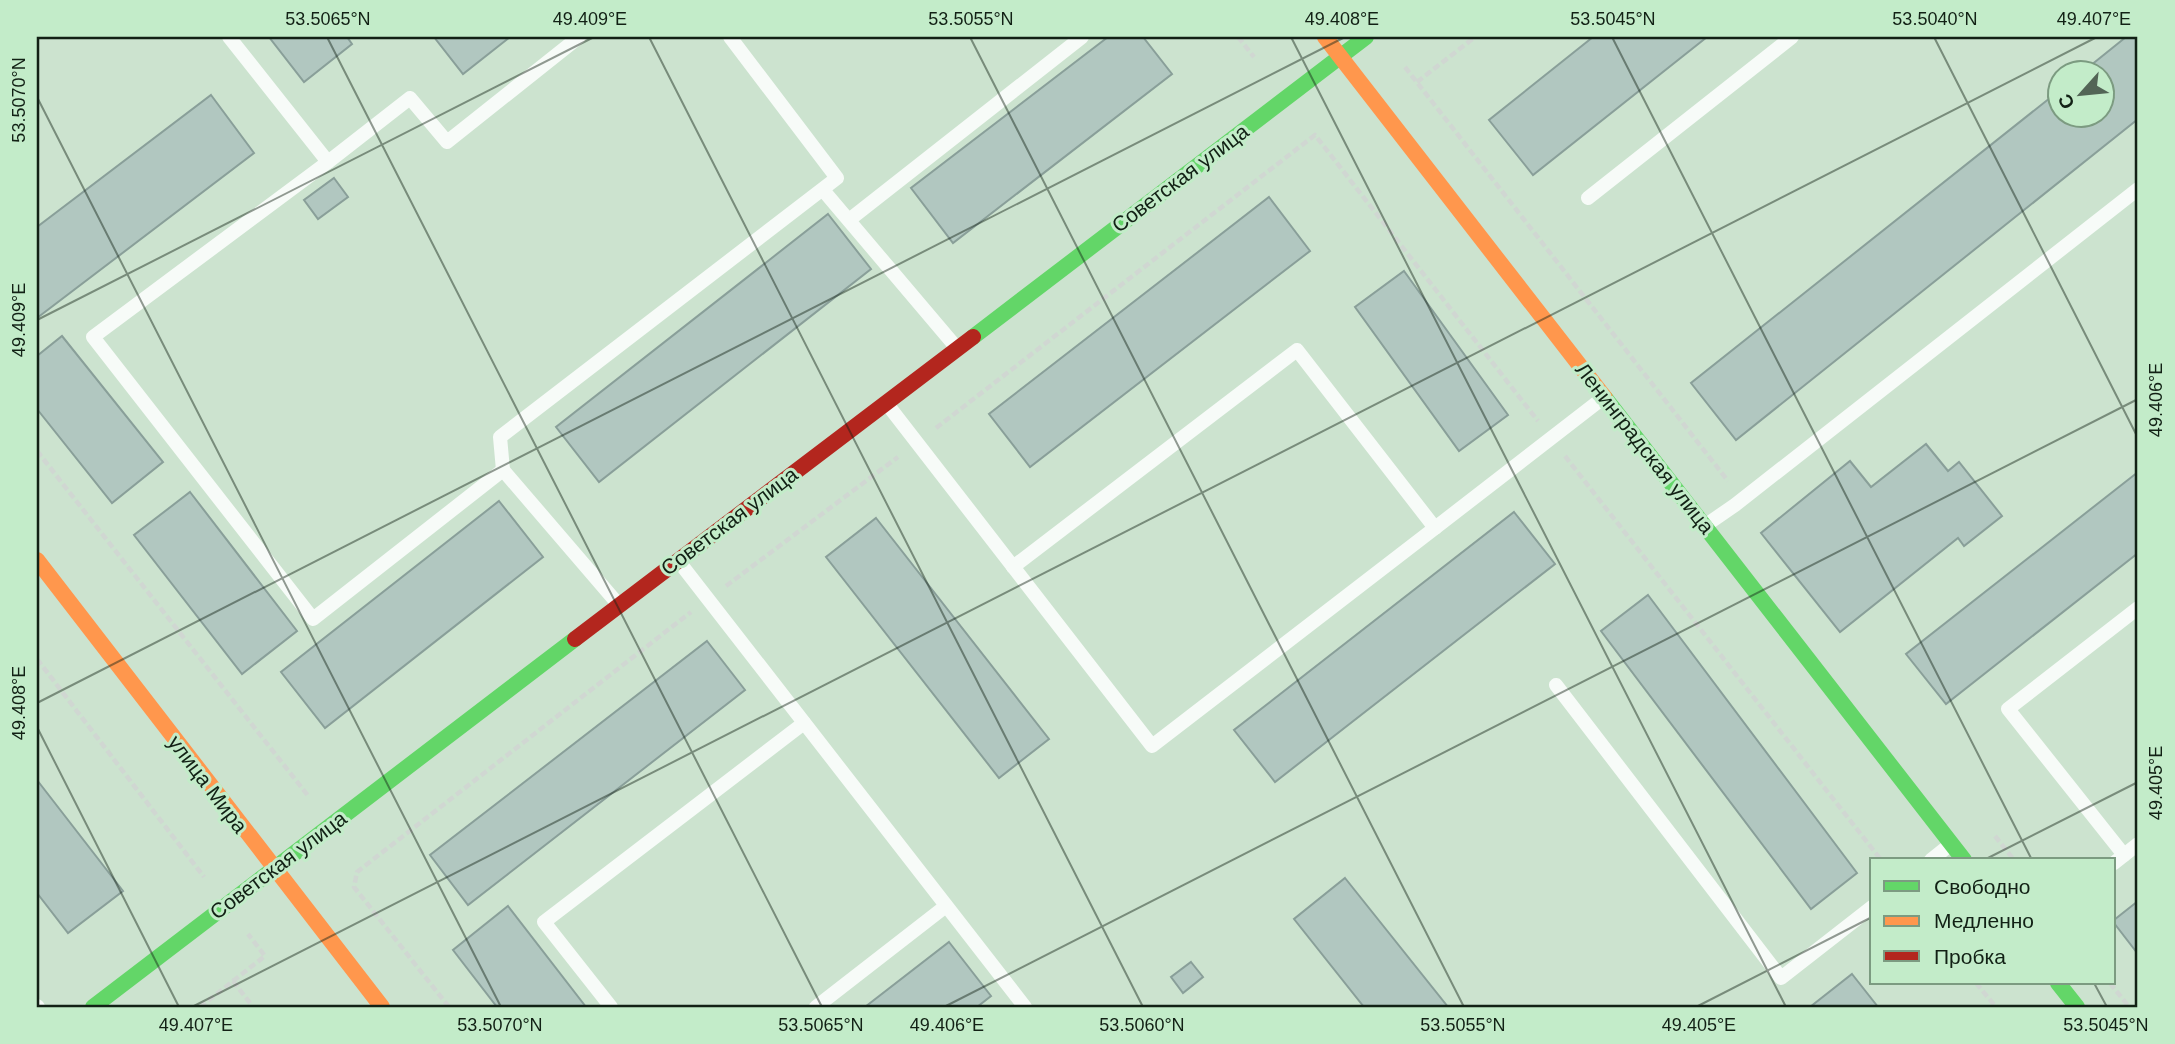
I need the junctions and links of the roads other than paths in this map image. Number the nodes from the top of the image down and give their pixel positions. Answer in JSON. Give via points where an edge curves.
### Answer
{"nodes":[{"id":1,"x":229,"y":37,"type":"edge"},
{"id":2,"x":579,"y":37,"type":"edge"},
{"id":3,"x":730,"y":37,"type":"edge"},
{"id":4,"x":1082,"y":37,"type":"edge"},
{"id":5,"x":1325,"y":37,"type":"edge"},
{"id":6,"x":1366,"y":37,"type":"edge"},
{"id":7,"x":1792,"y":37,"type":"edge"},
{"id":8,"x":1340,"y":56,"type":"junction"},
{"id":9,"x":328,"y":162,"type":"junction"},
{"id":10,"x":2138,"y":189,"type":"edge"},
{"id":11,"x":823,"y":190,"type":"junction"},
{"id":12,"x":1588,"y":198,"type":"dead end"},
{"id":13,"x":849,"y":220,"type":"junction"},
{"id":14,"x":956,"y":348,"type":"junction"},
{"id":15,"x":1604,"y":397,"type":"junction"},
{"id":16,"x":886,"y":402,"type":"junction"},
{"id":17,"x":502,"y":470,"type":"junction"},
{"id":18,"x":1705,"y":526,"type":"junction"},
{"id":19,"x":1434,"y":527,"type":"junction"},
{"id":20,"x":37,"y":559,"type":"edge"},
{"id":21,"x":678,"y":560,"type":"junction"},
{"id":22,"x":1013,"y":567,"type":"junction"},
{"id":23,"x":618,"y":606,"type":"junction"},
{"id":24,"x":2138,"y":608,"type":"edge"},
{"id":25,"x":1556,"y":685,"type":"dead end"},
{"id":26,"x":804,"y":723,"type":"junction"},
{"id":27,"x":1951,"y":844,"type":"junction"},
{"id":28,"x":2138,"y":844,"type":"edge"},
{"id":29,"x":1934,"y":858,"type":"edge"},
{"id":30,"x":1962,"y":858,"type":"edge"},
{"id":31,"x":2119,"y":859,"type":"edge"},
{"id":32,"x":273,"y":868,"type":"junction"},
{"id":33,"x":946,"y":906,"type":"junction"},
{"id":34,"x":1870,"y":908,"type":"edge"},
{"id":35,"x":2060,"y":984,"type":"edge"},
{"id":36,"x":93,"y":1007,"type":"edge"},
{"id":37,"x":382,"y":1007,"type":"edge"},
{"id":38,"x":611,"y":1007,"type":"edge"},
{"id":39,"x":816,"y":1007,"type":"edge"},
{"id":40,"x":1025,"y":1007,"type":"edge"},
{"id":41,"x":2077,"y":1007,"type":"edge"}],
"edges":[{"from":1,"to":9,"type":"lane"},
{"from":2,"to":9,"type":"lane","via":[[446,142],[410,98]]},
{"from":3,"to":11,"type":"lane","via":[[837,178]]},
{"from":4,"to":13,"type":"lane"},
{"from":5,"to":8,"type":"main road","name":"Ленинградская улица"},
{"from":6,"to":8,"type":"main road","name":"Советская улица"},
{"from":7,"to":12,"type":"lane"},
{"from":8,"to":14,"type":"main road","name":"Советская улица"},
{"from":8,"to":15,"type":"main road","name":"Ленинградская улица"},
{"from":9,"to":17,"type":"lane","via":[[93,337],[313,619]]},
{"from":10,"to":18,"type":"lane"},
{"from":11,"to":13,"type":"lane"},
{"from":11,"to":17,"type":"lane","via":[[500,437]]},
{"from":13,"to":14,"type":"lane"},
{"from":14,"to":16,"type":"main road","name":"Советская улица"},
{"from":15,"to":18,"type":"main road","name":"Ленинградская улица"},
{"from":15,"to":19,"type":"lane"},
{"from":16,"to":21,"type":"main road","name":"Советская улица"},
{"from":16,"to":22,"type":"lane"},
{"from":17,"to":23,"type":"lane"},
{"from":18,"to":27,"type":"main road","name":"Ленинградская улица"},
{"from":19,"to":22,"type":"lane","via":[[1297,350]]},
{"from":19,"to":22,"type":"lane","via":[[1152,746]]},
{"from":20,"to":32,"type":"main road","name":"улица Мира"},
{"from":21,"to":23,"type":"main road","name":"Советская улица"},
{"from":21,"to":26,"type":"lane"},
{"from":23,"to":32,"type":"main road","name":"Советская улица"},
{"from":24,"to":31,"type":"lane","via":[[2008,709]]},
{"from":25,"to":34,"type":"lane","via":[[1781,978]]},
{"from":26,"to":33,"type":"lane"},
{"from":26,"to":38,"type":"lane","via":[[544,922]]},
{"from":27,"to":29,"type":"lane"},
{"from":27,"to":30,"type":"main road","name":"Ленинградская улица"},
{"from":28,"to":31,"type":"lane"},
{"from":32,"to":36,"type":"main road","name":"Советская улица"},
{"from":32,"to":37,"type":"main road","name":"улица Мира"},
{"from":33,"to":39,"type":"lane"},
{"from":33,"to":40,"type":"lane"},
{"from":35,"to":41,"type":"main road"}]}
